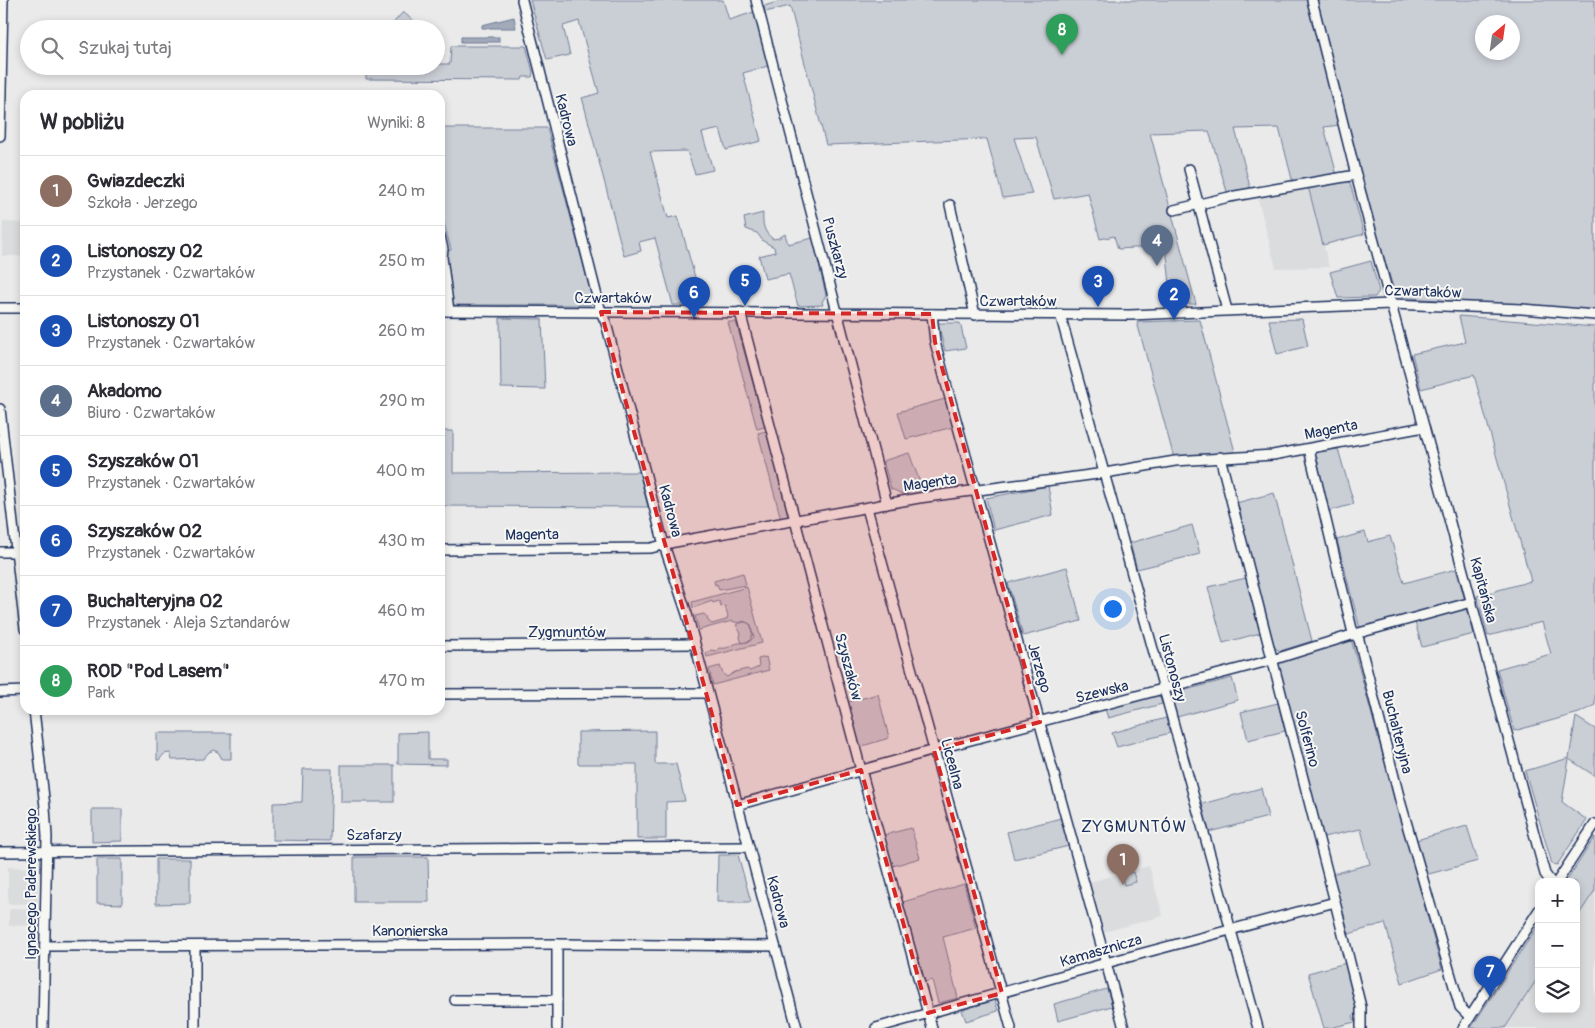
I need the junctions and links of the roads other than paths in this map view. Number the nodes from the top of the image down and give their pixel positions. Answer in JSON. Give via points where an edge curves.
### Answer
{"nodes":[{"id":1,"x":3,"y":0,"type":"edge"},
{"id":2,"x":522,"y":0,"type":"edge"},
{"id":3,"x":756,"y":0,"type":"edge"},
{"id":4,"x":1312,"y":0,"type":"edge"},
{"id":5,"x":0,"y":136,"type":"edge"},
{"id":6,"x":1189,"y":169,"type":"dead end"},
{"id":7,"x":1356,"y":175,"type":"junction"},
{"id":8,"x":1198,"y":204,"type":"junction"},
{"id":9,"x":950,"y":205,"type":"dead end"},
{"id":10,"x":1174,"y":210,"type":"dead end"},
{"id":11,"x":1391,"y":304,"type":"junction"},
{"id":12,"x":0,"y":308,"type":"edge"},
{"id":13,"x":20,"y":308,"type":"edge"},
{"id":14,"x":1227,"y":310,"type":"junction"},
{"id":15,"x":445,"y":311,"type":"edge"},
{"id":16,"x":601,"y":312,"type":"junction"},
{"id":17,"x":740,"y":312,"type":"junction"},
{"id":18,"x":838,"y":313,"type":"junction"},
{"id":19,"x":932,"y":314,"type":"junction"},
{"id":20,"x":1060,"y":314,"type":"junction"},
{"id":21,"x":975,"y":315,"type":"junction"},
{"id":22,"x":1595,"y":315,"type":"edge"},
{"id":23,"x":0,"y":409,"type":"edge"},
{"id":24,"x":1424,"y":427,"type":"junction"},
{"id":25,"x":1309,"y":449,"type":"junction"},
{"id":26,"x":1220,"y":457,"type":"junction"},
{"id":27,"x":1105,"y":473,"type":"junction"},
{"id":28,"x":976,"y":491,"type":"junction"},
{"id":29,"x":887,"y":504,"type":"junction"},
{"id":30,"x":867,"y":508,"type":"junction"},
{"id":31,"x":795,"y":521,"type":"junction"},
{"id":32,"x":20,"y":545,"type":"edge"},
{"id":33,"x":664,"y":545,"type":"junction"},
{"id":34,"x":445,"y":550,"type":"edge"},
{"id":35,"x":0,"y":552,"type":"edge"},
{"id":36,"x":20,"y":552,"type":"edge"},
{"id":37,"x":1472,"y":602,"type":"junction"},
{"id":38,"x":1355,"y":634,"type":"junction"},
{"id":39,"x":694,"y":644,"type":"junction"},
{"id":40,"x":445,"y":646,"type":"edge"},
{"id":41,"x":1272,"y":660,"type":"junction"},
{"id":42,"x":1164,"y":690,"type":"junction"},
{"id":43,"x":20,"y":691,"type":"edge"},
{"id":44,"x":0,"y":692,"type":"edge"},
{"id":45,"x":707,"y":693,"type":"junction"},
{"id":46,"x":445,"y":694,"type":"edge"},
{"id":47,"x":35,"y":715,"type":"edge"},
{"id":48,"x":1040,"y":722,"type":"junction"},
{"id":49,"x":934,"y":750,"type":"junction"},
{"id":50,"x":861,"y":770,"type":"junction"},
{"id":51,"x":737,"y":805,"type":"junction"},
{"id":52,"x":1595,"y":824,"type":"edge"},
{"id":53,"x":749,"y":846,"type":"junction"},
{"id":54,"x":0,"y":852,"type":"edge"},
{"id":55,"x":48,"y":852,"type":"junction"},
{"id":56,"x":1548,"y":878,"type":"edge"},
{"id":57,"x":1560,"y":878,"type":"edge"},
{"id":58,"x":1335,"y":902,"type":"junction"},
{"id":59,"x":1535,"y":916,"type":"edge"},
{"id":60,"x":1231,"y":930,"type":"junction"},
{"id":61,"x":557,"y":944,"type":"junction"},
{"id":62,"x":45,"y":946,"type":"junction"},
{"id":63,"x":195,"y":946,"type":"junction"},
{"id":64,"x":775,"y":946,"type":"junction"},
{"id":65,"x":1106,"y":963,"type":"junction"},
{"id":66,"x":1002,"y":993,"type":"junction"},
{"id":67,"x":455,"y":1000,"type":"dead end"},
{"id":68,"x":557,"y":1000,"type":"junction"},
{"id":69,"x":928,"y":1013,"type":"junction"},
{"id":70,"x":1470,"y":1017,"type":"junction"},
{"id":71,"x":43,"y":1028,"type":"edge"},
{"id":72,"x":195,"y":1028,"type":"edge"},
{"id":73,"x":557,"y":1028,"type":"edge"},
{"id":74,"x":797,"y":1028,"type":"edge"},
{"id":75,"x":876,"y":1028,"type":"edge"},
{"id":76,"x":932,"y":1028,"type":"edge"},
{"id":77,"x":1011,"y":1028,"type":"edge"},
{"id":78,"x":1124,"y":1028,"type":"edge"},
{"id":79,"x":1258,"y":1028,"type":"edge"},
{"id":80,"x":1361,"y":1028,"type":"edge"},
{"id":81,"x":1463,"y":1028,"type":"edge"}],
"edges":[{"from":1,"to":5,"type":"street"},
{"from":2,"to":16,"type":"street","name":"Kadrowa"},
{"from":3,"to":18,"type":"street","name":"Puszkarzy"},
{"from":4,"to":7,"type":"street","name":"Kapitańska"},
{"from":6,"to":8,"type":"street"},
{"from":7,"to":8,"type":"street"},
{"from":7,"to":11,"type":"street","name":"Kapitańska"},
{"from":8,"to":10,"type":"street"},
{"from":8,"to":14,"type":"street"},
{"from":9,"to":21,"type":"street"},
{"from":11,"to":14,"type":"street","name":"Czwartaków"},
{"from":11,"to":22,"type":"street","name":"Czwartaków"},
{"from":11,"to":24,"type":"street","name":"Kapitańska"},
{"from":12,"to":13,"type":"street"},
{"from":14,"to":20,"type":"street","name":"Czwartaków","via":[[1130,315]]},
{"from":15,"to":16,"type":"street","name":"Czwartaków"},
{"from":16,"to":17,"type":"street","name":"Czwartaków"},
{"from":16,"to":33,"type":"street","name":"Kadrowa"},
{"from":17,"to":18,"type":"street","name":"Czwartaków"},
{"from":17,"to":31,"type":"street","name":"Szyszaków"},
{"from":18,"to":19,"type":"street","name":"Czwartaków"},
{"from":18,"to":29,"type":"street","name":"Puszkarzy"},
{"from":19,"to":21,"type":"street","name":"Czwartaków"},
{"from":19,"to":28,"type":"street","name":"Jerzego","via":[[935,342]]},
{"from":20,"to":21,"type":"street","name":"Czwartaków"},
{"from":20,"to":27,"type":"street","name":"Listonoszy"},
{"from":23,"to":32,"type":"street"},
{"from":24,"to":25,"type":"street","name":"Magenta"},
{"from":24,"to":37,"type":"street","name":"Kapitańska"},
{"from":25,"to":26,"type":"street","name":"Magenta","via":[[1273,455]]},
{"from":25,"to":38,"type":"street","name":"Buchalteryjna"},
{"from":26,"to":27,"type":"street","name":"Magenta","via":[[1175,460]]},
{"from":26,"to":41,"type":"street","name":"Solferino"},
{"from":27,"to":28,"type":"street","name":"Magenta"},
{"from":27,"to":42,"type":"street","name":"Listonoszy"},
{"from":28,"to":29,"type":"street","name":"Magenta"},
{"from":28,"to":48,"type":"street","name":"Jerzego"},
{"from":29,"to":30,"type":"street","name":"Magenta"},
{"from":30,"to":31,"type":"street","name":"Magenta"},
{"from":30,"to":49,"type":"street","name":"Licealna"},
{"from":31,"to":33,"type":"street","name":"Magenta"},
{"from":31,"to":50,"type":"street","name":"Szyszaków"},
{"from":33,"to":34,"type":"street","name":"Magenta","via":[[651,548]]},
{"from":33,"to":39,"type":"street","name":"Kadrowa"},
{"from":35,"to":36,"type":"street"},
{"from":37,"to":38,"type":"street","name":"Szewska"},
{"from":37,"to":56,"type":"street","name":"Kapitańska"},
{"from":38,"to":41,"type":"street","name":"Szewska"},
{"from":38,"to":70,"type":"street","name":"Buchalteryjna","via":[[1457,998],[1462,1011]]},
{"from":39,"to":40,"type":"street","name":"Zygmuntów"},
{"from":39,"to":45,"type":"street","name":"Kadrowa"},
{"from":41,"to":42,"type":"street","name":"Szewska"},
{"from":41,"to":58,"type":"street","name":"Solferino"},
{"from":42,"to":48,"type":"street","name":"Szewska"},
{"from":42,"to":60,"type":"street","name":"Listonoszy"},
{"from":43,"to":44,"type":"street"},
{"from":45,"to":46,"type":"street"},
{"from":45,"to":51,"type":"street","name":"Kadrowa"},
{"from":47,"to":55,"type":"street","name":"Ignacego Paderewskiego"},
{"from":48,"to":49,"type":"street","name":"Szewska"},
{"from":48,"to":65,"type":"street","name":"Jerzego"},
{"from":49,"to":50,"type":"street","name":"Szewska"},
{"from":49,"to":66,"type":"street","name":"Licealna"},
{"from":50,"to":51,"type":"street","name":"Szewska"},
{"from":50,"to":69,"type":"street","name":"Szyszaków"},
{"from":51,"to":53,"type":"street","name":"Kadrowa"},
{"from":52,"to":57,"type":"street"},
{"from":53,"to":55,"type":"street","name":"Szafarzy"},
{"from":53,"to":64,"type":"street","name":"Kadrowa"},
{"from":54,"to":55,"type":"street","name":"Szafarzy"},
{"from":55,"to":62,"type":"street","name":"Ignacego Paderewskiego"},
{"from":58,"to":60,"type":"street","name":"Kamasznicza"},
{"from":58,"to":80,"type":"street","name":"Solferino","via":[[1361,1006]]},
{"from":59,"to":70,"type":"street"},
{"from":60,"to":65,"type":"street","name":"Kamasznicza"},
{"from":60,"to":79,"type":"street","name":"Listonoszy"},
{"from":61,"to":63,"type":"street","name":"Kanonierska"},
{"from":61,"to":64,"type":"street","name":"Kanonierska"},
{"from":61,"to":68,"type":"street"},
{"from":62,"to":63,"type":"street","name":"Kanonierska"},
{"from":62,"to":71,"type":"street","name":"Ignacego Paderewskiego"},
{"from":63,"to":72,"type":"street"},
{"from":64,"to":74,"type":"street","name":"Kadrowa"},
{"from":65,"to":66,"type":"street","name":"Kamasznicza"},
{"from":65,"to":78,"type":"street","name":"Jerzego"},
{"from":66,"to":69,"type":"street","name":"Kamasznicza"},
{"from":66,"to":77,"type":"street","name":"Licealna"},
{"from":67,"to":68,"type":"street"},
{"from":68,"to":73,"type":"street"},
{"from":69,"to":75,"type":"street","name":"Kamasznicza"},
{"from":69,"to":76,"type":"street","name":"Szyszaków"},
{"from":70,"to":81,"type":"street"}]}
